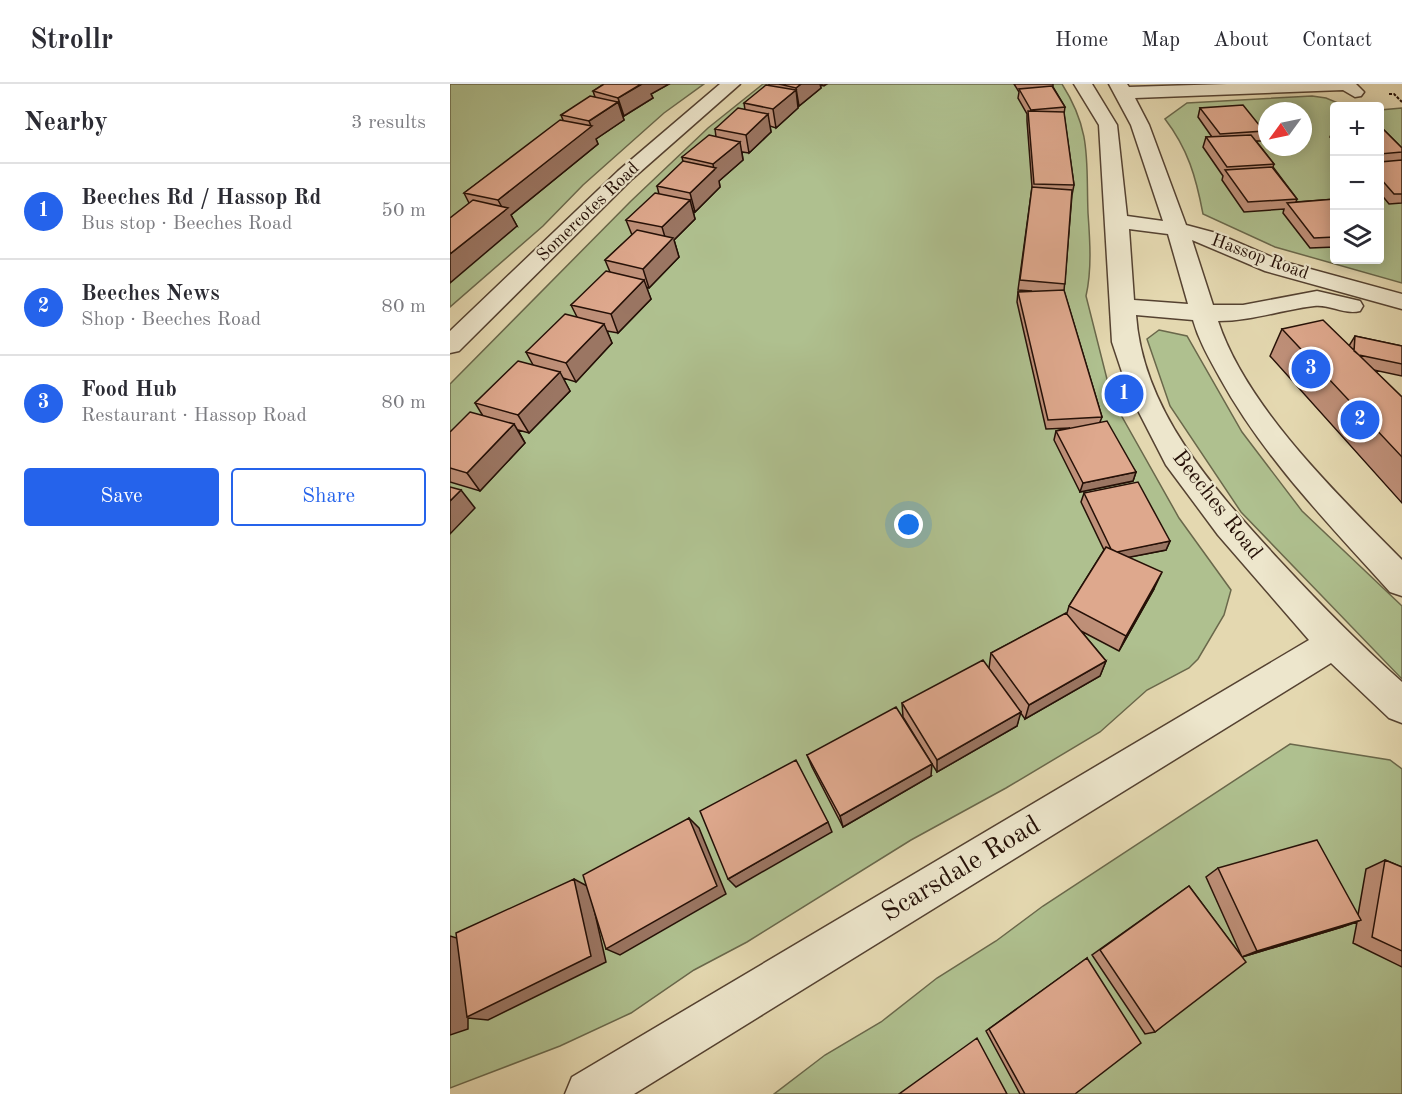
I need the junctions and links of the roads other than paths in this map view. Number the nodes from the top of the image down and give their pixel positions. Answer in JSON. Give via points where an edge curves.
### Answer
{"nodes":[{"id":1,"x":731,"y":84,"type":"edge"},
{"id":2,"x":1083,"y":84,"type":"edge"},
{"id":3,"x":1350,"y":87,"type":"edge"},
{"id":4,"x":1121,"y":89,"type":"edge"},
{"id":5,"x":1117,"y":221,"type":"junction"},
{"id":6,"x":1177,"y":229,"type":"junction"},
{"id":7,"x":1402,"y":302,"type":"edge"},
{"id":8,"x":1122,"y":307,"type":"junction"},
{"id":9,"x":1203,"y":313,"type":"junction"},
{"id":10,"x":1402,"y":320,"type":"edge"},
{"id":11,"x":450,"y":345,"type":"edge"},
{"id":12,"x":1402,"y":582,"type":"edge"},
{"id":13,"x":1334,"y":643,"type":"junction"},
{"id":14,"x":1402,"y":706,"type":"edge"},
{"id":15,"x":589,"y":1094,"type":"edge"}],
"edges":[{"from":1,"to":11,"type":"street","name":"Somercotes Road","via":[[625,175]]},
{"from":2,"to":5,"type":"street","name":"Beeches Road","via":[[1108,125]]},
{"from":3,"to":4,"type":"street"},
{"from":4,"to":6,"type":"street","via":[[1140,125]]},
{"from":5,"to":6,"type":"street","name":"Hassop Road"},
{"from":5,"to":8,"type":"street","name":"Beeches Road"},
{"from":6,"to":7,"type":"street","name":"Hassop Road","via":[[1273,266]]},
{"from":6,"to":9,"type":"street"},
{"from":8,"to":9,"type":"street","name":"Hassop Road"},
{"from":8,"to":13,"type":"street","name":"Beeches Road","via":[[1125,342],[1143,393],[1176,458],[1229,526]]},
{"from":9,"to":10,"type":"street","name":"Hassop Road","via":[[1243,312],[1317,298]]},
{"from":9,"to":12,"type":"street","via":[[1211,339],[1249,406],[1313,487]]},
{"from":13,"to":14,"type":"street","name":"Beeches Road"},
{"from":13,"to":15,"type":"street","name":"Scarsdale Road"}]}
